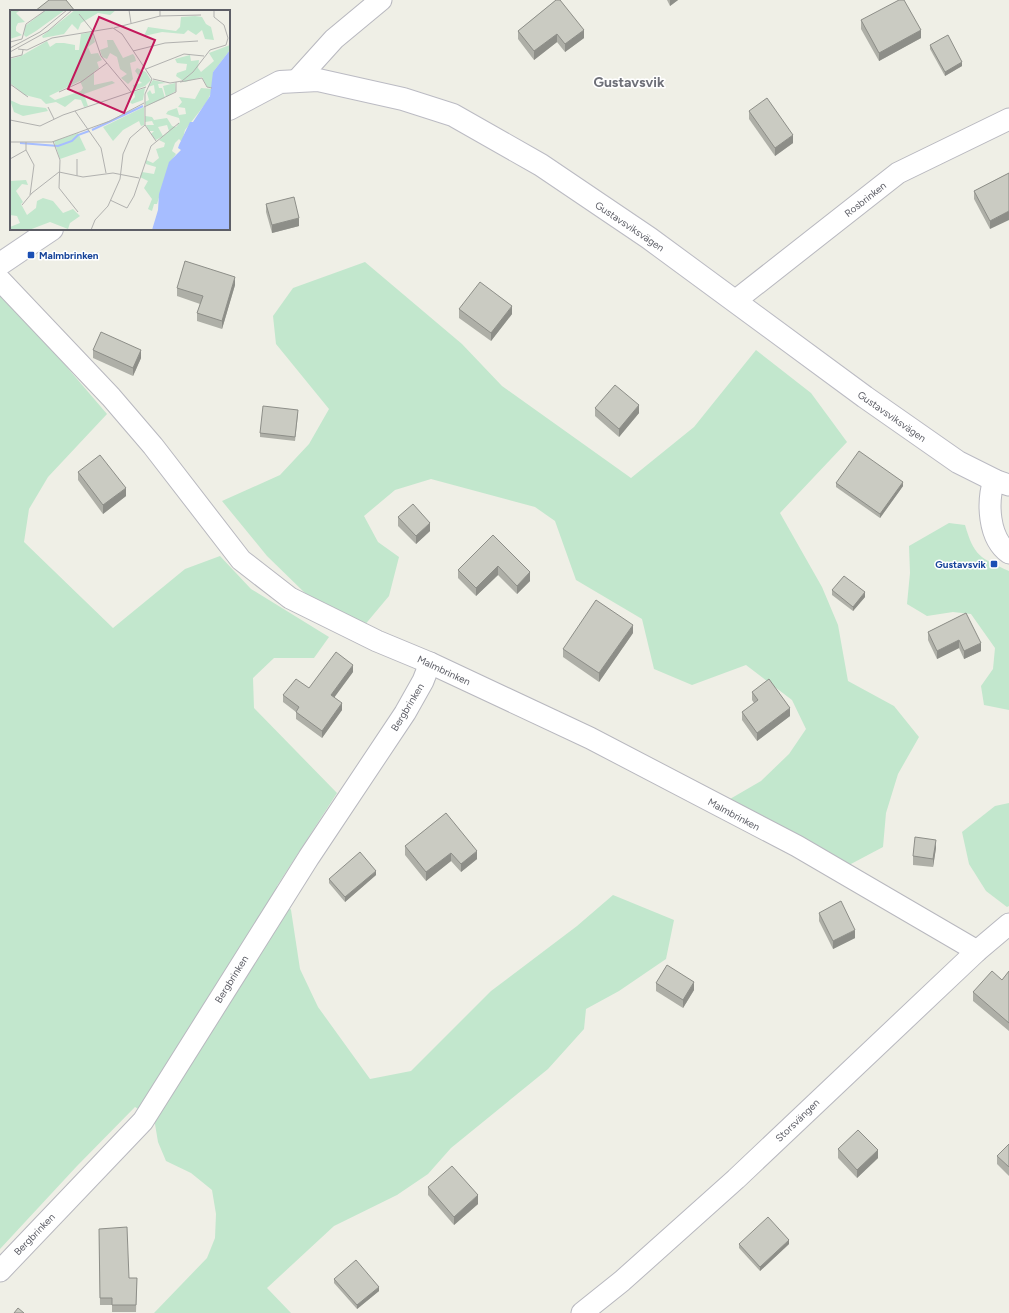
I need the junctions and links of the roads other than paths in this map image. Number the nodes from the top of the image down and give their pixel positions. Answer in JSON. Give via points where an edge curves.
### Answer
{"nodes":[{"id":1,"x":381,"y":0,"type":"edge"},
{"id":2,"x":297,"y":80,"type":"junction"},
{"id":3,"x":230,"y":108,"type":"edge"},
{"id":4,"x":1009,"y":120,"type":"edge"},
{"id":5,"x":51,"y":230,"type":"edge"},
{"id":6,"x":0,"y":264,"type":"edge"},
{"id":7,"x":0,"y":280,"type":"edge"},
{"id":8,"x":735,"y":301,"type":"junction"},
{"id":9,"x":1001,"y":483,"type":"edge"},
{"id":10,"x":1009,"y":553,"type":"edge"},
{"id":11,"x":430,"y":663,"type":"junction"},
{"id":12,"x":1009,"y":924,"type":"edge"},
{"id":13,"x":977,"y":951,"type":"junction"},
{"id":14,"x":0,"y":1271,"type":"edge"},
{"id":15,"x":582,"y":1313,"type":"edge"}],
"edges":[{"from":1,"to":2,"type":"street","via":[[334,39]]},
{"from":2,"to":3,"type":"street","name":"Gustavsviksvägen","via":[[280,82]]},
{"from":2,"to":8,"type":"street","name":"Gustavsviksvägen","via":[[318,80],[404,99],[436,108],[471,123],[541,165],[643,233]]},
{"from":4,"to":8,"type":"street","name":"Rosbrinken","via":[[898,173]]},
{"from":5,"to":6,"type":"street"},
{"from":7,"to":11,"type":"street","name":"Malmbrinken","via":[[111,397],[153,446],[241,560],[290,598],[377,641]]},
{"from":8,"to":9,"type":"street","name":"Gustavsviksvägen","via":[[958,462]]},
{"from":9,"to":10,"type":"street","via":[[990,494],[989,508],[999,540]]},
{"from":11,"to":13,"type":"street","name":"Malmbrinken","via":[[590,738],[796,846]]},
{"from":11,"to":14,"type":"street","name":"Bergbrinken","via":[[405,713],[309,857],[143,1121]]},
{"from":12,"to":13,"type":"street","name":"Storsvängen"},
{"from":13,"to":15,"type":"street","name":"Storsvängen","via":[[736,1179],[622,1281]]}]}
